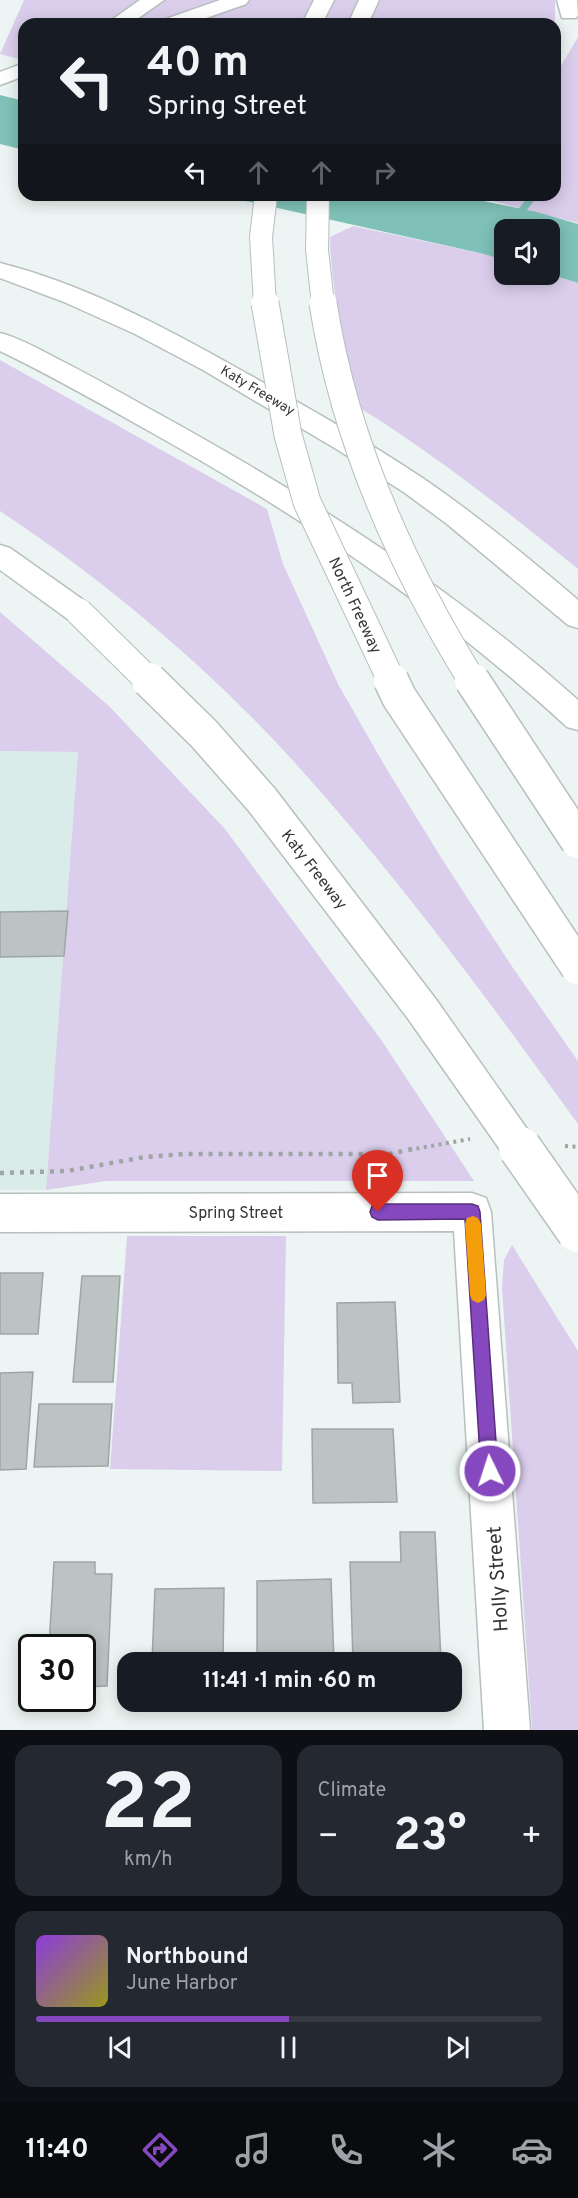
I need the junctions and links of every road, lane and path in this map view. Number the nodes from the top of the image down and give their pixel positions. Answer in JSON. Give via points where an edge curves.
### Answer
{"nodes":[{"id":1,"x":153,"y":0,"type":"edge"},
{"id":2,"x":239,"y":0,"type":"edge"},
{"id":3,"x":324,"y":0,"type":"edge"},
{"id":4,"x":369,"y":0,"type":"edge"},
{"id":5,"x":125,"y":18,"type":"edge"},
{"id":6,"x":187,"y":18,"type":"edge"},
{"id":7,"x":315,"y":18,"type":"edge"},
{"id":8,"x":361,"y":18,"type":"edge"},
{"id":9,"x":18,"y":72,"type":"edge"},
{"id":10,"x":18,"y":76,"type":"edge"},
{"id":11,"x":0,"y":81,"type":"edge"},
{"id":12,"x":265,"y":201,"type":"edge"},
{"id":13,"x":318,"y":201,"type":"edge"},
{"id":14,"x":0,"y":270,"type":"edge"},
{"id":15,"x":0,"y":341,"type":"edge"},
{"id":16,"x":0,"y":555,"type":"edge"},
{"id":17,"x":578,"y":618,"type":"edge"},
{"id":18,"x":578,"y":718,"type":"edge"},
{"id":19,"x":578,"y":841,"type":"edge"},
{"id":20,"x":578,"y":967,"type":"edge"},
{"id":21,"x":475,"y":1139,"type":"dead end"},
{"id":22,"x":555,"y":1145,"type":"dead end"},
{"id":23,"x":578,"y":1147,"type":"edge"},
{"id":24,"x":0,"y":1173,"type":"edge"},
{"id":25,"x":472,"y":1212,"type":"joint"},
{"id":26,"x":0,"y":1213,"type":"edge"},
{"id":27,"x":578,"y":1231,"type":"edge"},
{"id":28,"x":507,"y":1730,"type":"edge"}],
"edges":[{"from":1,"to":5,"type":"main road"},
{"from":2,"to":6,"type":"main road"},
{"from":3,"to":7,"type":"main road"},
{"from":4,"to":8,"type":"main road"},
{"from":9,"to":11,"type":"main road"},
{"from":10,"to":11,"type":"main road"},
{"from":12,"to":20,"type":"main road","name":"North Freeway","bridge":true,"via":[[261,237],[266,319],[288,435],[307,502],[399,697]]},
{"from":13,"to":19,"type":"main road","bridge":true,"via":[[317,254],[335,370],[354,438],[387,525],[468,677]]},
{"from":14,"to":17,"type":"main road","name":"Katy Freeway","via":[[115,316],[209,361],[316,424],[415,487],[528,573]]},
{"from":15,"to":18,"type":"main road","bridge":true,"via":[[192,442],[339,530],[480,633]]},
{"from":16,"to":27,"type":"main road","name":"Katy Freeway","bridge":true,"via":[[79,612],[204,734],[262,800],[422,1009]]},
{"from":21,"to":24,"type":"path","via":[[390,1154],[184,1154],[67,1171]]},
{"from":22,"to":23,"type":"path"},
{"from":25,"to":26,"type":"main road","name":"Spring Street"},
{"from":25,"to":28,"type":"main road","name":"Holly Street"}]}
